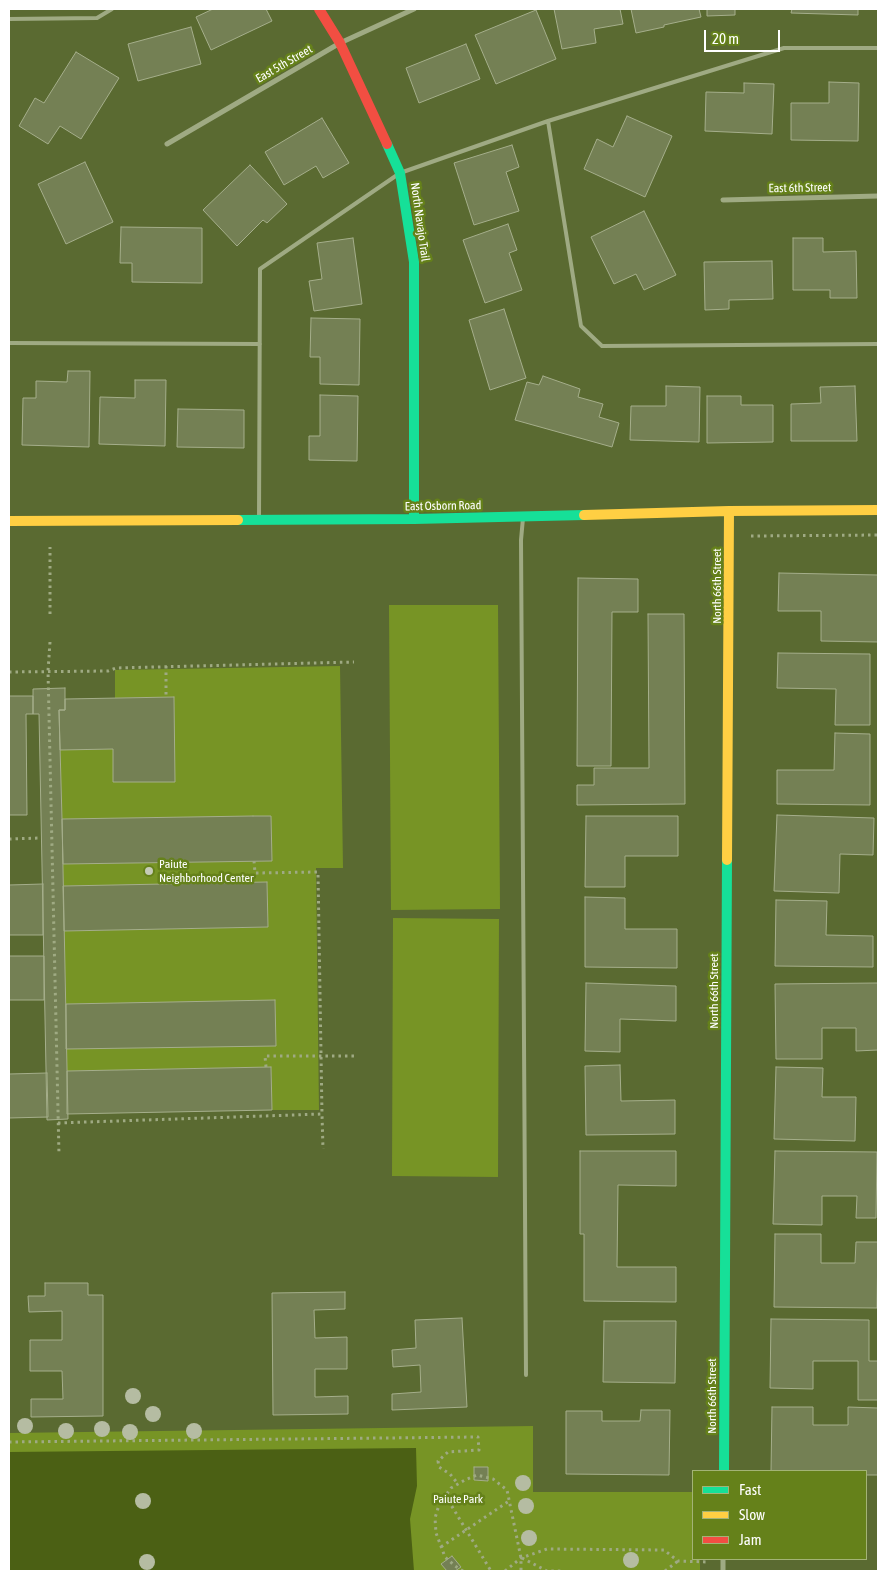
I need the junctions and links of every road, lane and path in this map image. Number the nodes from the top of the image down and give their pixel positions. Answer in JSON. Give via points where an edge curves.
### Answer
{"nodes":[{"id":1,"x":112,"y":9,"type":"edge"},
{"id":2,"x":319,"y":9,"type":"edge"},
{"id":3,"x":414,"y":9,"type":"edge"},
{"id":4,"x":9,"y":19,"type":"edge"},
{"id":5,"x":340,"y":43,"type":"junction"},
{"id":6,"x":878,"y":48,"type":"edge"},
{"id":7,"x":548,"y":121,"type":"junction"},
{"id":8,"x":167,"y":144,"type":"dead end"},
{"id":9,"x":400,"y":173,"type":"junction"},
{"id":10,"x":878,"y":196,"type":"edge"},
{"id":11,"x":723,"y":200,"type":"dead end"},
{"id":12,"x":9,"y":343,"type":"edge"},
{"id":13,"x":260,"y":344,"type":"junction"},
{"id":14,"x":878,"y":344,"type":"edge"},
{"id":15,"x":878,"y":510,"type":"edge"},
{"id":16,"x":729,"y":511,"type":"junction"},
{"id":17,"x":523,"y":516,"type":"junction"},
{"id":18,"x":414,"y":519,"type":"junction"},
{"id":19,"x":259,"y":520,"type":"junction"},
{"id":20,"x":9,"y":521,"type":"edge"},
{"id":21,"x":878,"y":535,"type":"edge"},
{"id":22,"x":751,"y":536,"type":"dead end"},
{"id":23,"x":50,"y":547,"type":"dead end"},
{"id":24,"x":50,"y":614,"type":"dead end"},
{"id":25,"x":50,"y":642,"type":"dead end"},
{"id":26,"x":354,"y":662,"type":"dead end"},
{"id":27,"x":166,"y":666,"type":"junction"},
{"id":28,"x":48,"y":671,"type":"junction"},
{"id":29,"x":9,"y":672,"type":"edge"},
{"id":30,"x":166,"y":697,"type":"dead end"},
{"id":31,"x":42,"y":838,"type":"dead end"},
{"id":32,"x":9,"y":839,"type":"edge"},
{"id":33,"x":254,"y":861,"type":"dead end"},
{"id":34,"x":322,"y":1056,"type":"junction"},
{"id":35,"x":357,"y":1056,"type":"dead end"},
{"id":36,"x":266,"y":1067,"type":"dead end"},
{"id":37,"x":322,"y":1114,"type":"junction"},
{"id":38,"x":58,"y":1123,"type":"junction"},
{"id":39,"x":323,"y":1149,"type":"dead end"},
{"id":40,"x":59,"y":1155,"type":"dead end"},
{"id":41,"x":526,"y":1375,"type":"dead end"},
{"id":42,"x":9,"y":1442,"type":"edge"},
{"id":43,"x":724,"y":1470,"type":"edge"},
{"id":44,"x":458,"y":1484,"type":"junction"},
{"id":45,"x":446,"y":1495,"type":"junction"},
{"id":46,"x":509,"y":1502,"type":"junction"},
{"id":47,"x":466,"y":1530,"type":"junction"},
{"id":48,"x":440,"y":1548,"type":"junction"},
{"id":49,"x":522,"y":1558,"type":"junction"},
{"id":50,"x":678,"y":1561,"type":"junction"},
{"id":51,"x":723,"y":1561,"type":"edge"},
{"id":52,"x":463,"y":1571,"type":"edge"},
{"id":53,"x":491,"y":1571,"type":"edge"},
{"id":54,"x":505,"y":1571,"type":"edge"},
{"id":55,"x":521,"y":1571,"type":"edge"},
{"id":56,"x":562,"y":1571,"type":"edge"},
{"id":57,"x":665,"y":1571,"type":"edge"},
{"id":58,"x":723,"y":1571,"type":"edge"}],
"edges":[{"from":1,"to":4,"type":"lane","via":[[97,18]]},
{"from":2,"to":5,"type":"street","name":"North Navajo Trail"},
{"from":3,"to":5,"type":"street","name":"East 5th Street"},
{"from":5,"to":8,"type":"street","name":"East 5th Street"},
{"from":5,"to":9,"type":"street","name":"North Navajo Trail"},
{"from":6,"to":7,"type":"lane","via":[[784,48]]},
{"from":7,"to":9,"type":"lane"},
{"from":7,"to":14,"type":"lane","via":[[581,326],[602,346]]},
{"from":9,"to":13,"type":"lane","via":[[260,269]]},
{"from":9,"to":18,"type":"street","name":"North Navajo Trail","via":[[414,262]]},
{"from":10,"to":11,"type":"street","name":"East 6th Street"},
{"from":12,"to":13,"type":"lane"},
{"from":13,"to":19,"type":"lane"},
{"from":15,"to":16,"type":"street","name":"East Osborn Road"},
{"from":16,"to":17,"type":"street","name":"East Osborn Road"},
{"from":16,"to":43,"type":"street","name":"North 66th Street"},
{"from":17,"to":18,"type":"street","name":"East Osborn Road"},
{"from":17,"to":41,"type":"lane"},
{"from":18,"to":19,"type":"street","name":"East Osborn Road"},
{"from":19,"to":20,"type":"street","name":"East Osborn Road"},
{"from":21,"to":22,"type":"path"},
{"from":23,"to":24,"type":"path"},
{"from":25,"to":28,"type":"path"},
{"from":26,"to":27,"type":"path"},
{"from":27,"to":28,"type":"path"},
{"from":27,"to":30,"type":"path"},
{"from":28,"to":29,"type":"path"},
{"from":28,"to":38,"type":"path"},
{"from":31,"to":32,"type":"path"},
{"from":33,"to":34,"type":"path","via":[[255,873],[318,872]]},
{"from":34,"to":35,"type":"path"},
{"from":34,"to":36,"type":"path","via":[[265,1056]]},
{"from":34,"to":37,"type":"path"},
{"from":37,"to":38,"type":"path"},
{"from":37,"to":39,"type":"path"},
{"from":38,"to":40,"type":"path"},
{"from":42,"to":44,"type":"path","via":[[478,1437],[479,1450],[448,1452],[438,1461],[439,1467]]},
{"from":44,"to":45,"type":"path"},
{"from":44,"to":46,"type":"path","via":[[477,1475],[493,1479],[507,1490]]},
{"from":45,"to":47,"type":"path"},
{"from":45,"to":48,"type":"path","via":[[435,1518]]},
{"from":46,"to":47,"type":"path"},
{"from":46,"to":49,"type":"path"},
{"from":47,"to":48,"type":"path"},
{"from":47,"to":53,"type":"path"},
{"from":48,"to":52,"type":"path"},
{"from":49,"to":50,"type":"path","via":[[547,1549],[664,1550]]},
{"from":49,"to":54,"type":"path"},
{"from":49,"to":55,"type":"path"},
{"from":49,"to":56,"type":"path","via":[[547,1571]]},
{"from":50,"to":51,"type":"path"},
{"from":50,"to":57,"type":"path"},
{"from":51,"to":58,"type":"street"}]}
